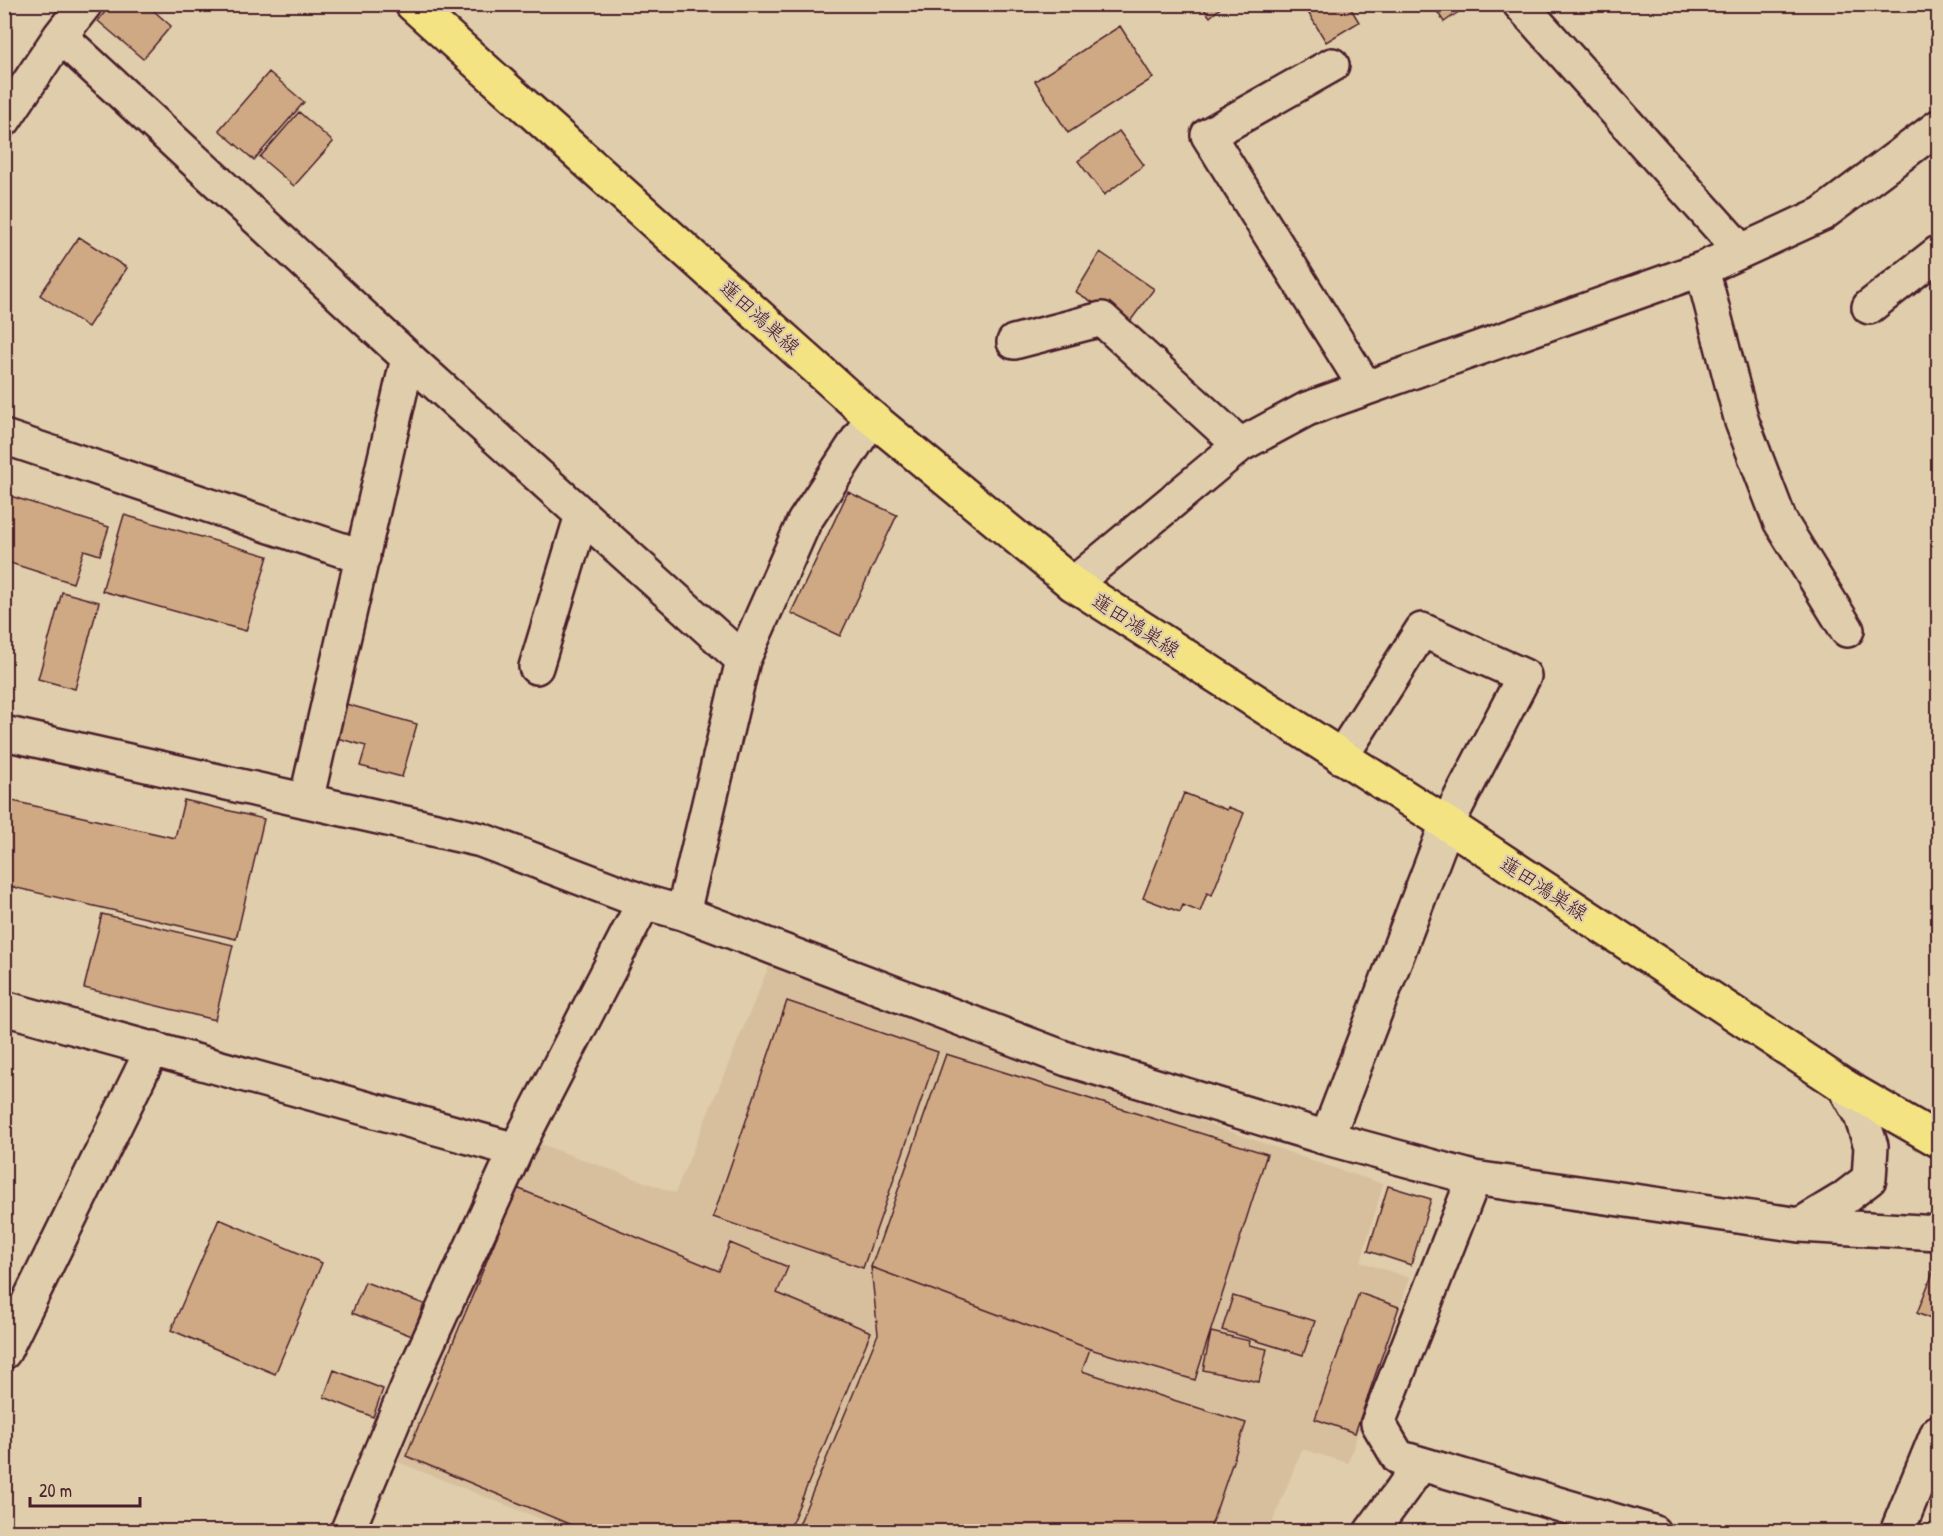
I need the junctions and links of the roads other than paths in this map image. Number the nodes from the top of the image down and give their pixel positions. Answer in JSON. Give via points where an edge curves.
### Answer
{"nodes":[{"id":1,"x":85,"y":4,"type":"edge"},
{"id":2,"x":412,"y":4,"type":"edge"},
{"id":3,"x":1520,"y":4,"type":"edge"},
{"id":4,"x":60,"y":36,"type":"junction"},
{"id":5,"x":1332,"y":65,"type":"dead end"},
{"id":6,"x":4,"y":120,"type":"edge"},
{"id":7,"x":1938,"y":127,"type":"edge"},
{"id":8,"x":1741,"y":251,"type":"junction"},
{"id":9,"x":1938,"y":253,"type":"edge"},
{"id":10,"x":1702,"y":269,"type":"junction"},
{"id":11,"x":1869,"y":307,"type":"dead end"},
{"id":12,"x":1014,"y":342,"type":"dead end"},
{"id":13,"x":408,"y":358,"type":"junction"},
{"id":14,"x":1366,"y":388,"type":"junction"},
{"id":15,"x":872,"y":418,"type":"junction"},
{"id":16,"x":4,"y":437,"type":"edge"},
{"id":17,"x":1240,"y":445,"type":"junction"},
{"id":18,"x":582,"y":515,"type":"junction"},
{"id":19,"x":363,"y":557,"type":"junction"},
{"id":20,"x":1073,"y":584,"type":"junction"},
{"id":21,"x":1847,"y":630,"type":"dead end"},
{"id":22,"x":743,"y":660,"type":"junction"},
{"id":23,"x":536,"y":667,"type":"dead end"},
{"id":24,"x":4,"y":733,"type":"edge"},
{"id":25,"x":1341,"y":757,"type":"junction"},
{"id":26,"x":306,"y":801,"type":"junction"},
{"id":27,"x":1447,"y":824,"type":"junction"},
{"id":28,"x":644,"y":902,"type":"junction"},
{"id":29,"x":683,"y":913,"type":"junction"},
{"id":30,"x":4,"y":1008,"type":"edge"},
{"id":31,"x":153,"y":1048,"type":"junction"},
{"id":32,"x":1844,"y":1086,"type":"junction"},
{"id":33,"x":1327,"y":1138,"type":"junction"},
{"id":34,"x":1938,"y":1140,"type":"edge"},
{"id":35,"x":516,"y":1150,"type":"junction"},
{"id":36,"x":1474,"y":1178,"type":"junction"},
{"id":37,"x":1800,"y":1225,"type":"junction"},
{"id":38,"x":1938,"y":1233,"type":"edge"},
{"id":39,"x":4,"y":1352,"type":"edge"},
{"id":40,"x":1938,"y":1432,"type":"edge"},
{"id":41,"x":1421,"y":1464,"type":"junction"},
{"id":42,"x":347,"y":1532,"type":"edge"},
{"id":43,"x":1371,"y":1532,"type":"edge"},
{"id":44,"x":1653,"y":1532,"type":"edge"},
{"id":45,"x":1897,"y":1532,"type":"edge"}],
"edges":[{"from":1,"to":4,"type":"street"},
{"from":2,"to":15,"type":"main road","name":"蓮田鴻巣線"},
{"from":3,"to":8,"type":"street"},
{"from":4,"to":6,"type":"street"},
{"from":4,"to":13,"type":"street"},
{"from":5,"to":14,"type":"street","via":[[1208,135]]},
{"from":7,"to":8,"type":"street","via":[[1822,214]]},
{"from":8,"to":10,"type":"street"},
{"from":9,"to":11,"type":"street"},
{"from":10,"to":14,"type":"street"},
{"from":10,"to":21,"type":"street","via":[[1742,422],[1780,521]]},
{"from":12,"to":17,"type":"street","via":[[1102,319]]},
{"from":13,"to":18,"type":"street"},
{"from":13,"to":19,"type":"street"},
{"from":14,"to":17,"type":"street","via":[[1307,409]]},
{"from":15,"to":20,"type":"main road","name":"蓮田鴻巣線"},
{"from":15,"to":22,"type":"street","via":[[804,522]]},
{"from":16,"to":19,"type":"street"},
{"from":17,"to":20,"type":"street"},
{"from":18,"to":22,"type":"street"},
{"from":18,"to":23,"type":"street"},
{"from":19,"to":26,"type":"street"},
{"from":20,"to":25,"type":"main road","name":"蓮田鴻巣線"},
{"from":22,"to":29,"type":"street"},
{"from":24,"to":26,"type":"street"},
{"from":25,"to":27,"type":"main road","name":"蓮田鴻巣線"},
{"from":25,"to":27,"type":"street","via":[[1422,630],[1524,676]]},
{"from":26,"to":28,"type":"street","via":[[481,840]]},
{"from":27,"to":32,"type":"main road","name":"蓮田鴻巣線"},
{"from":27,"to":33,"type":"street"},
{"from":28,"to":29,"type":"street"},
{"from":28,"to":35,"type":"street"},
{"from":29,"to":33,"type":"street","via":[[1067,1059]]},
{"from":30,"to":31,"type":"street"},
{"from":31,"to":35,"type":"street"},
{"from":31,"to":39,"type":"street"},
{"from":32,"to":34,"type":"main road","name":"蓮田鴻巣線"},
{"from":32,"to":37,"type":"street","via":[[1861,1116],[1871,1146],[1869,1179]]},
{"from":33,"to":36,"type":"street"},
{"from":35,"to":42,"type":"street","via":[[409,1384]]},
{"from":36,"to":37,"type":"street"},
{"from":36,"to":41,"type":"street","via":[[1378,1422],[1398,1457]]},
{"from":37,"to":38,"type":"street"},
{"from":40,"to":45,"type":"street"},
{"from":41,"to":43,"type":"street"},
{"from":41,"to":44,"type":"street"}]}
